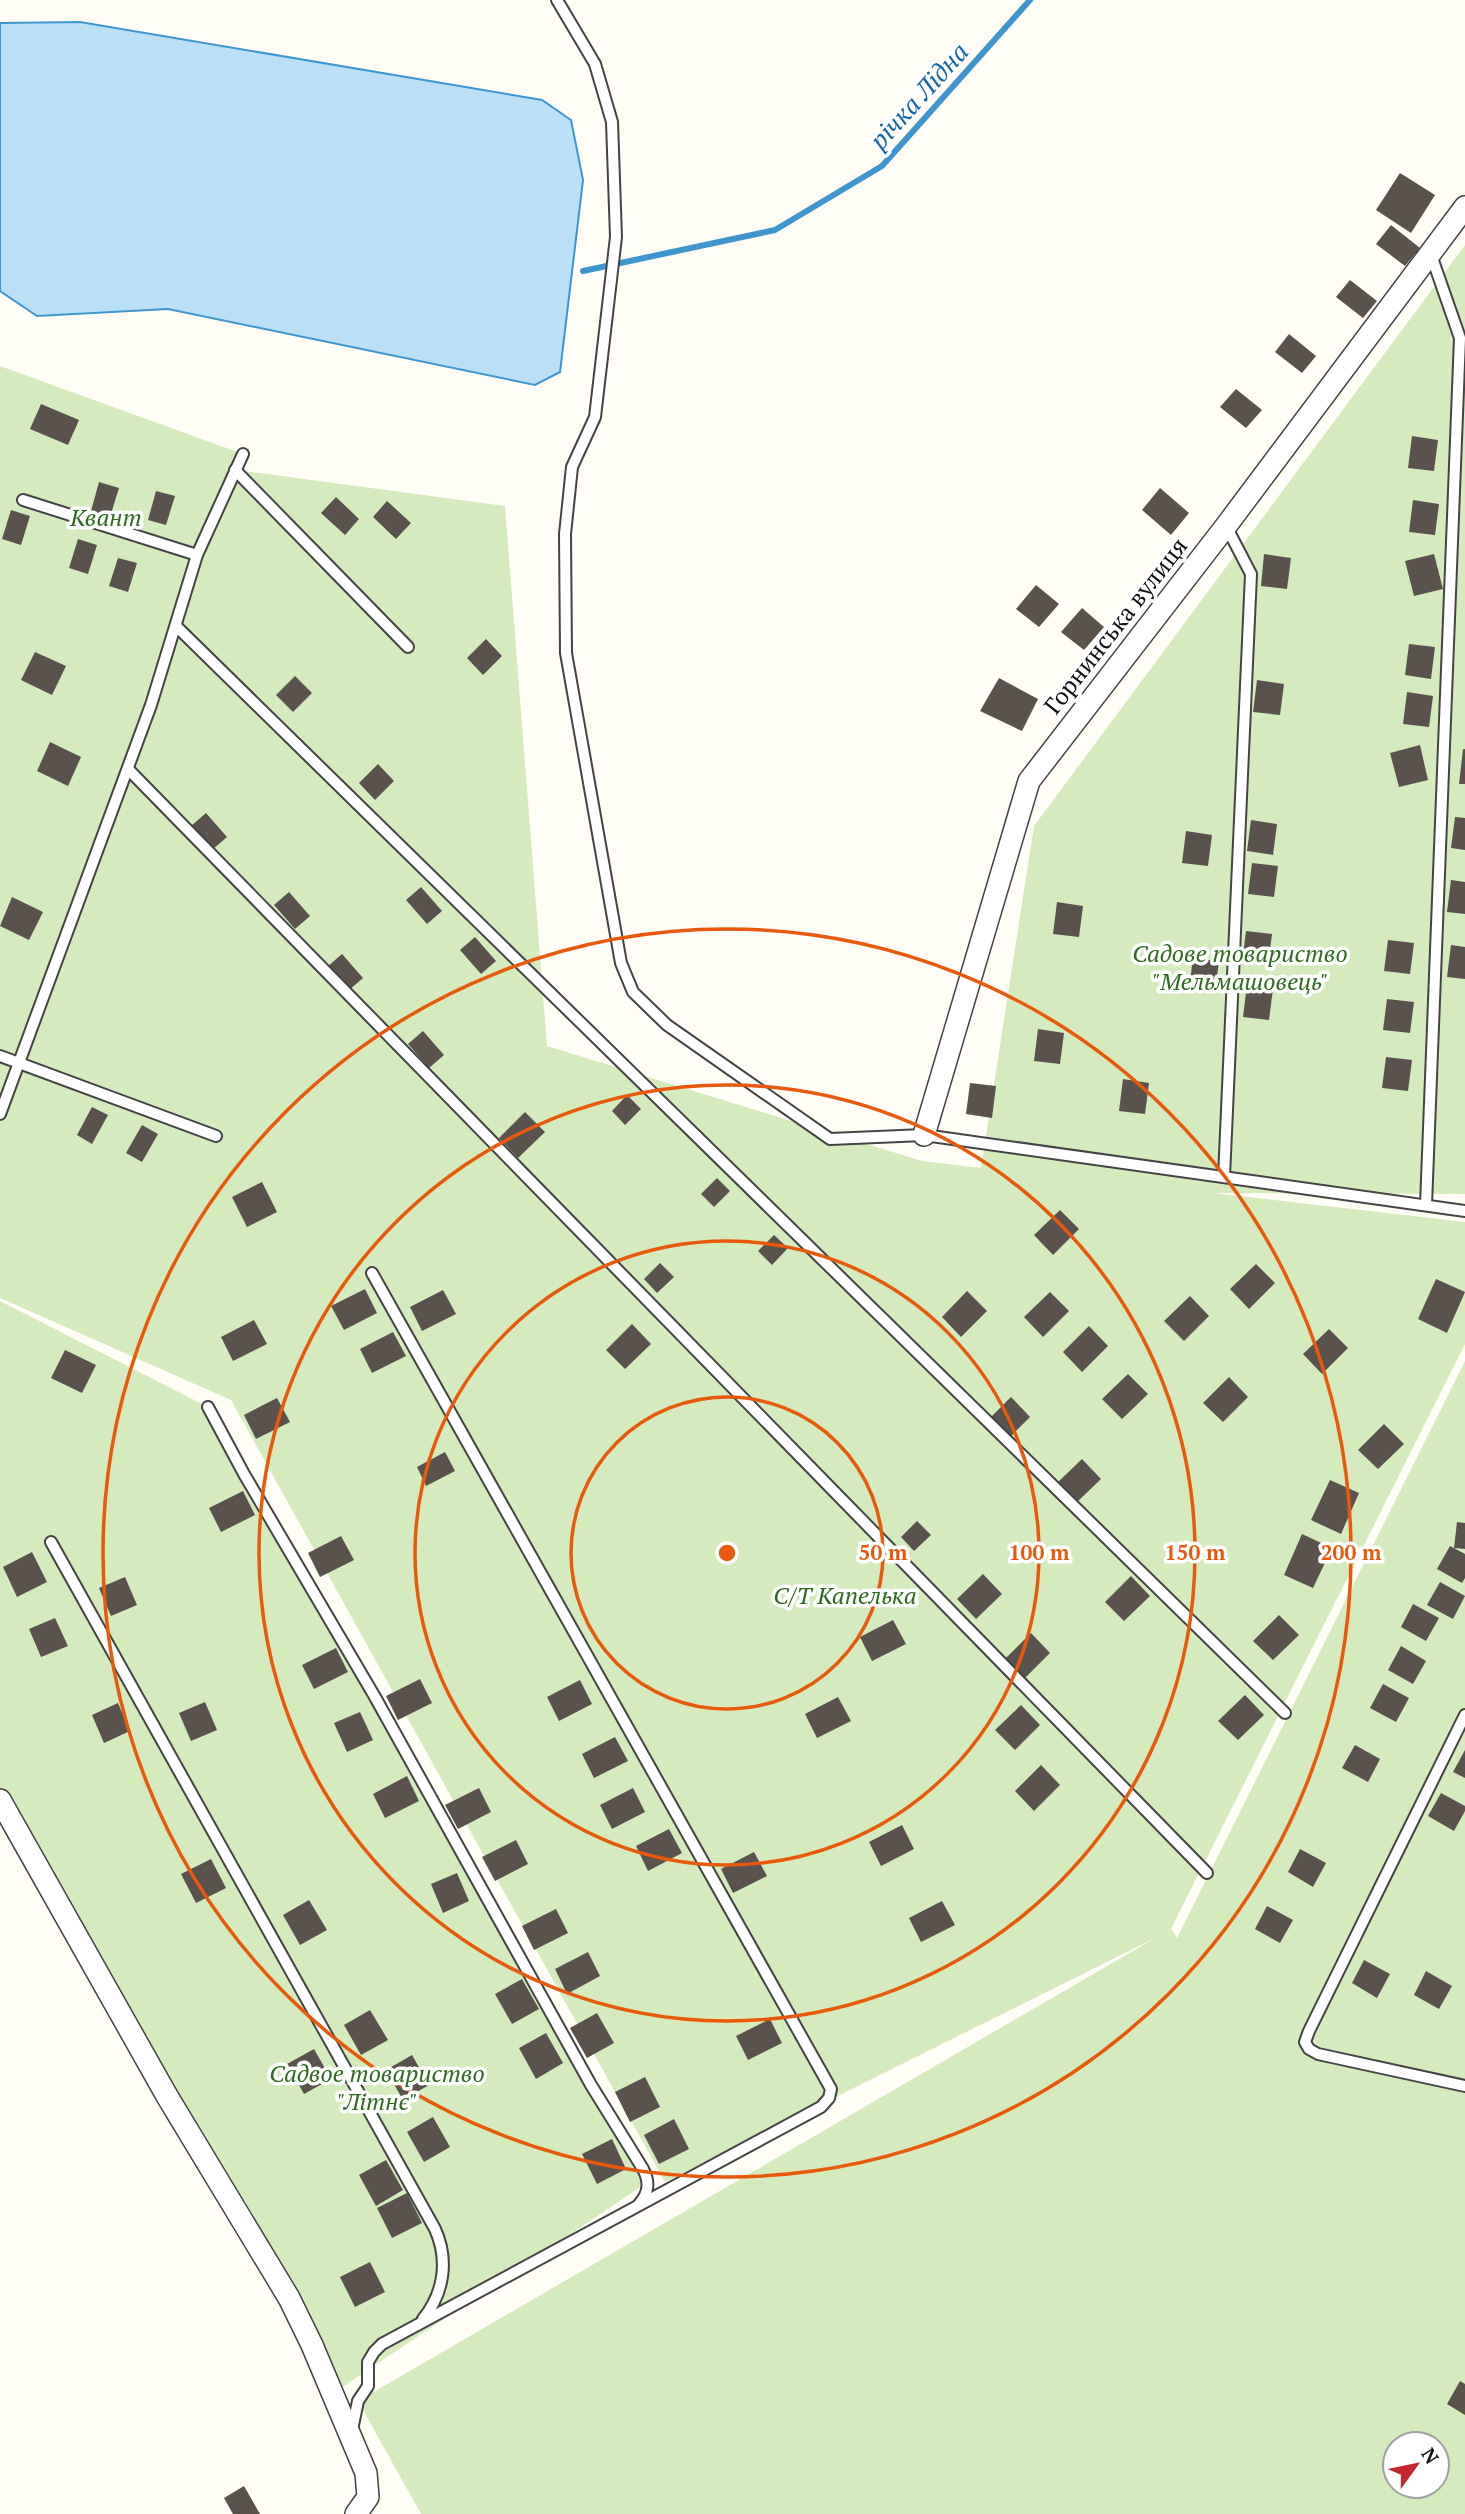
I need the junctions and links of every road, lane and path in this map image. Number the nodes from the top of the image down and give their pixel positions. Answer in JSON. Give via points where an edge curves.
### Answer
{"nodes":[{"id":1,"x":557,"y":0,"type":"edge"},
{"id":2,"x":1465,"y":207,"type":"edge"},
{"id":3,"x":1430,"y":252,"type":"junction"},
{"id":4,"x":243,"y":454,"type":"dead end"},
{"id":5,"x":235,"y":470,"type":"junction"},
{"id":6,"x":23,"y":500,"type":"dead end"},
{"id":7,"x":1226,"y":526,"type":"junction"},
{"id":8,"x":197,"y":555,"type":"junction"},
{"id":9,"x":176,"y":626,"type":"junction"},
{"id":10,"x":408,"y":647,"type":"dead end"},
{"id":11,"x":128,"y":769,"type":"junction"},
{"id":12,"x":0,"y":1056,"type":"edge"},
{"id":13,"x":19,"y":1063,"type":"junction"},
{"id":14,"x":0,"y":1114,"type":"edge"},
{"id":15,"x":924,"y":1135,"type":"junction"},
{"id":16,"x":216,"y":1136,"type":"dead end"},
{"id":17,"x":1224,"y":1177,"type":"junction"},
{"id":18,"x":1426,"y":1205,"type":"junction"},
{"id":19,"x":1465,"y":1211,"type":"edge"},
{"id":20,"x":372,"y":1273,"type":"dead end"},
{"id":21,"x":208,"y":1407,"type":"dead end"},
{"id":22,"x":51,"y":1542,"type":"dead end"},
{"id":23,"x":1285,"y":1713,"type":"dead end"},
{"id":24,"x":1465,"y":1715,"type":"edge"},
{"id":25,"x":0,"y":1800,"type":"edge"},
{"id":26,"x":1207,"y":1873,"type":"dead end"},
{"id":27,"x":1465,"y":2086,"type":"edge"},
{"id":28,"x":634,"y":2207,"type":"junction"},
{"id":29,"x":419,"y":2324,"type":"junction"},
{"id":30,"x":351,"y":2433,"type":"junction"},
{"id":31,"x":356,"y":2514,"type":"edge"}],
"edges":[{"from":1,"to":15,"type":"lane","via":[[595,64],[612,122],[616,237],[595,417],[572,467],[565,534],[566,653],[621,963],[633,992],[667,1025],[830,1139]]},
{"from":2,"to":3,"type":"street","name":"Горнинська вулиця"},
{"from":3,"to":7,"type":"street","name":"Горнинська вулиця"},
{"from":3,"to":18,"type":"lane","via":[[1460,338]]},
{"from":4,"to":5,"type":"lane"},
{"from":5,"to":8,"type":"lane"},
{"from":5,"to":10,"type":"lane"},
{"from":6,"to":8,"type":"lane"},
{"from":7,"to":15,"type":"street","name":"Горнинська вулиця","via":[[1029,781]]},
{"from":7,"to":17,"type":"lane","via":[[1251,574]]},
{"from":8,"to":9,"type":"lane"},
{"from":9,"to":11,"type":"lane"},
{"from":9,"to":23,"type":"lane"},
{"from":11,"to":13,"type":"lane"},
{"from":11,"to":26,"type":"lane"},
{"from":12,"to":13,"type":"lane"},
{"from":13,"to":14,"type":"lane"},
{"from":13,"to":16,"type":"lane"},
{"from":15,"to":17,"type":"lane"},
{"from":17,"to":18,"type":"lane"},
{"from":18,"to":19,"type":"lane"},
{"from":20,"to":28,"type":"lane","via":[[830,2087],[829,2098],[821,2107]]},
{"from":21,"to":28,"type":"lane","via":[[591,2085],[643,2169],[647,2192]]},
{"from":22,"to":29,"type":"lane","via":[[435,2229],[443,2255],[442,2282],[432,2308]]},
{"from":24,"to":27,"type":"lane","via":[[1306,2042],[1318,2054]]},
{"from":25,"to":30,"type":"street","via":[[167,2096],[289,2298]]},
{"from":28,"to":29,"type":"lane"},
{"from":29,"to":30,"type":"lane","via":[[374,2352],[367,2368],[368,2386],[358,2401]]},
{"from":30,"to":31,"type":"street","via":[[366,2473],[368,2497]]}]}
